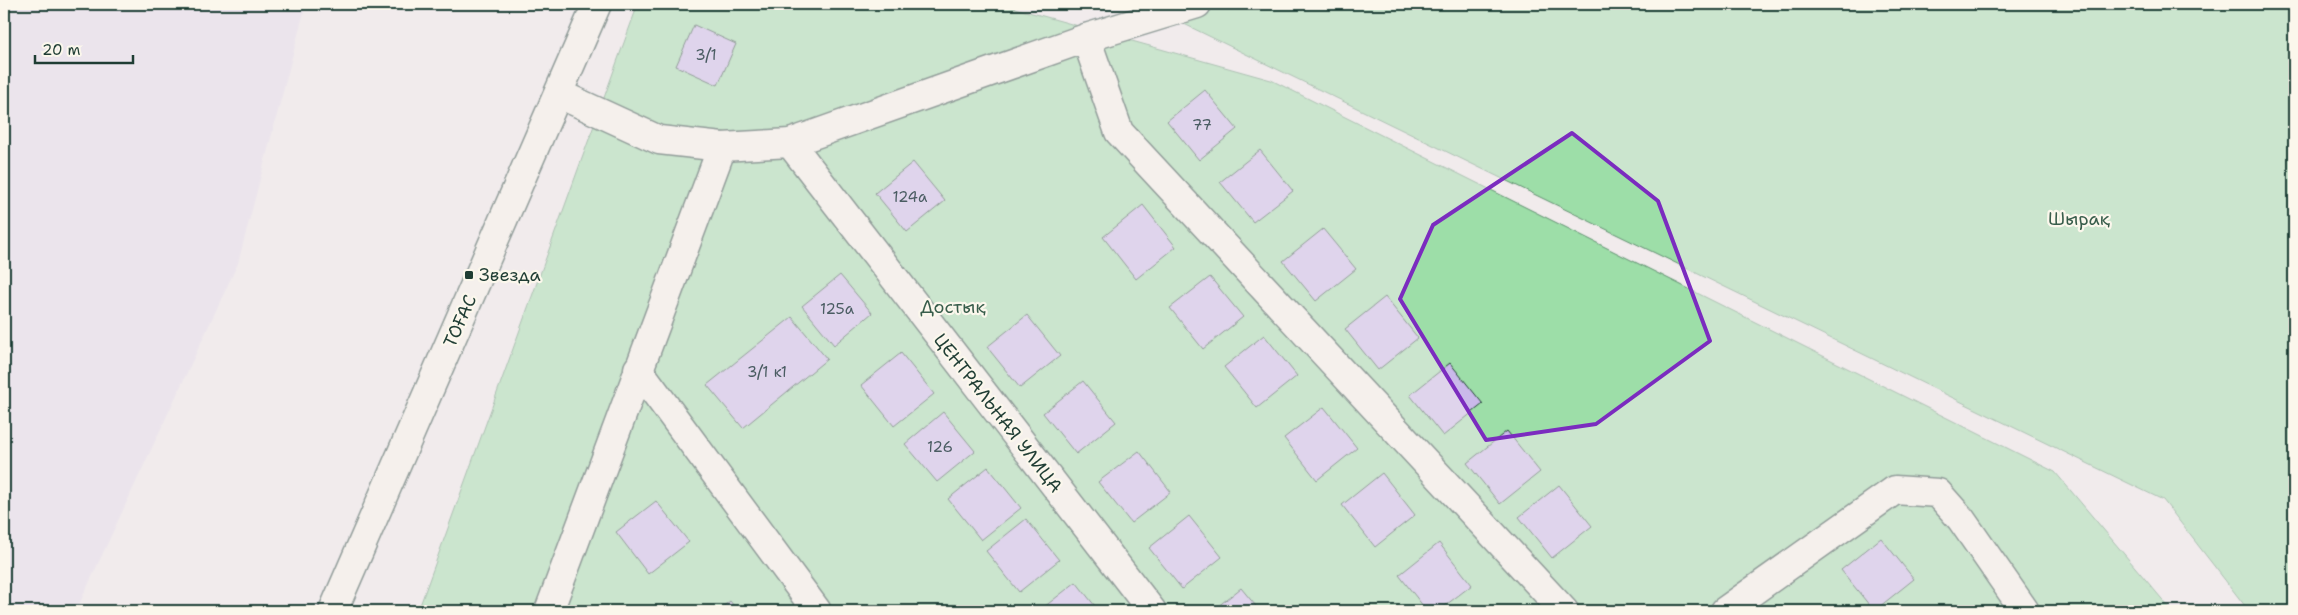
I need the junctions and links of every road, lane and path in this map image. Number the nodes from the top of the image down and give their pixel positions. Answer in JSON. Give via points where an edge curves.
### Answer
{"nodes":[{"id":1,"x":597,"y":4,"type":"edge"},
{"id":2,"x":1196,"y":4,"type":"edge"},
{"id":3,"x":1086,"y":38,"type":"junction"},
{"id":4,"x":558,"y":94,"type":"junction"},
{"id":5,"x":790,"y":143,"type":"junction"},
{"id":6,"x":722,"y":147,"type":"junction"},
{"id":7,"x":638,"y":369,"type":"junction"},
{"id":8,"x":333,"y":611,"type":"edge"},
{"id":9,"x":549,"y":611,"type":"edge"},
{"id":10,"x":817,"y":611,"type":"edge"},
{"id":11,"x":1152,"y":611,"type":"edge"},
{"id":12,"x":1564,"y":611,"type":"edge"},
{"id":13,"x":1724,"y":611,"type":"edge"},
{"id":14,"x":2025,"y":611,"type":"edge"}],
"edges":[{"from":1,"to":4,"type":"main road","name":"ТОҒАС"},
{"from":2,"to":3,"type":"main road"},
{"from":3,"to":5,"type":"main road"},
{"from":3,"to":12,"type":"main road","via":[[1119,132]]},
{"from":4,"to":6,"type":"main road","via":[[659,140]]},
{"from":4,"to":8,"type":"main road","name":"ТОҒАС"},
{"from":5,"to":6,"type":"main road"},
{"from":5,"to":11,"type":"main road","name":"ЦЕНТРАЛЬНАЯ УЛИЦА"},
{"from":6,"to":7,"type":"main road"},
{"from":7,"to":9,"type":"main road"},
{"from":7,"to":10,"type":"main road"},
{"from":13,"to":14,"type":"main road","via":[[1896,490],[1938,493],[1961,519]]}]}
